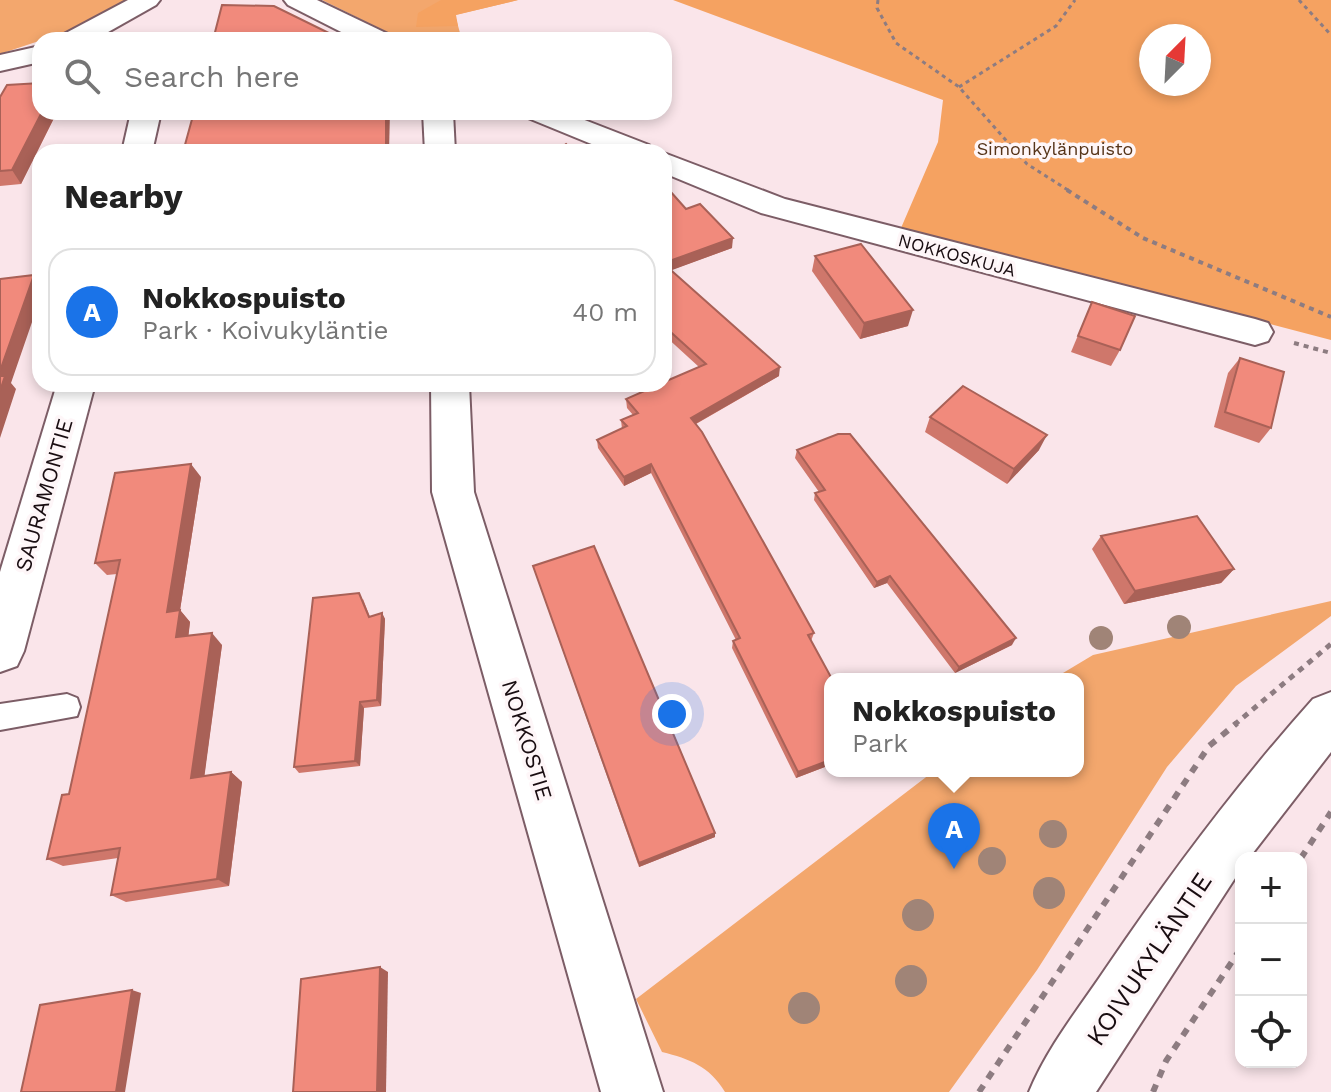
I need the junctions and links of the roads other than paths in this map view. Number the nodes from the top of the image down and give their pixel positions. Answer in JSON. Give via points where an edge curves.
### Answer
{"nodes":[{"id":1,"x":147,"y":0,"type":"edge"},
{"id":2,"x":297,"y":0,"type":"edge"},
{"id":3,"x":103,"y":32,"type":"edge"},
{"id":4,"x":362,"y":32,"type":"edge"},
{"id":5,"x":32,"y":56,"type":"edge"},
{"id":6,"x":0,"y":63,"type":"edge"},
{"id":7,"x":144,"y":120,"type":"edge"},
{"id":8,"x":438,"y":120,"type":"edge"},
{"id":9,"x":558,"y":120,"type":"edge"},
{"id":10,"x":139,"y":144,"type":"edge"},
{"id":11,"x":440,"y":144,"type":"edge"},
{"id":12,"x":618,"y":144,"type":"edge"},
{"id":13,"x":672,"y":165,"type":"edge"},
{"id":14,"x":1255,"y":332,"type":"dead end"},
{"id":15,"x":74,"y":392,"type":"edge"},
{"id":16,"x":450,"y":392,"type":"edge"},
{"id":17,"x":0,"y":651,"type":"edge"},
{"id":18,"x":67,"y":707,"type":"dead end"},
{"id":19,"x":1331,"y":715,"type":"edge"},
{"id":20,"x":0,"y":717,"type":"edge"},
{"id":21,"x":632,"y":1092,"type":"edge"},
{"id":22,"x":1060,"y":1092,"type":"edge"}],
"edges":[{"from":1,"to":3,"type":"street","via":[[125,26]]},
{"from":2,"to":4,"type":"street"},
{"from":5,"to":6,"type":"street"},
{"from":7,"to":10,"type":"street"},
{"from":8,"to":11,"type":"street"},
{"from":9,"to":12,"type":"street"},
{"from":13,"to":14,"type":"street","name":"NOKKOSKUJA","via":[[773,206]]},
{"from":15,"to":17,"type":"street","name":"SAURAMONTIE"},
{"from":16,"to":21,"type":"street","name":"NOKKOSTIE","via":[[453,492]]},
{"from":18,"to":20,"type":"lane"},
{"from":19,"to":22,"type":"street","name":"KOIVUKYLÄNTIE","via":[[1293,757],[1183,905]]}]}
